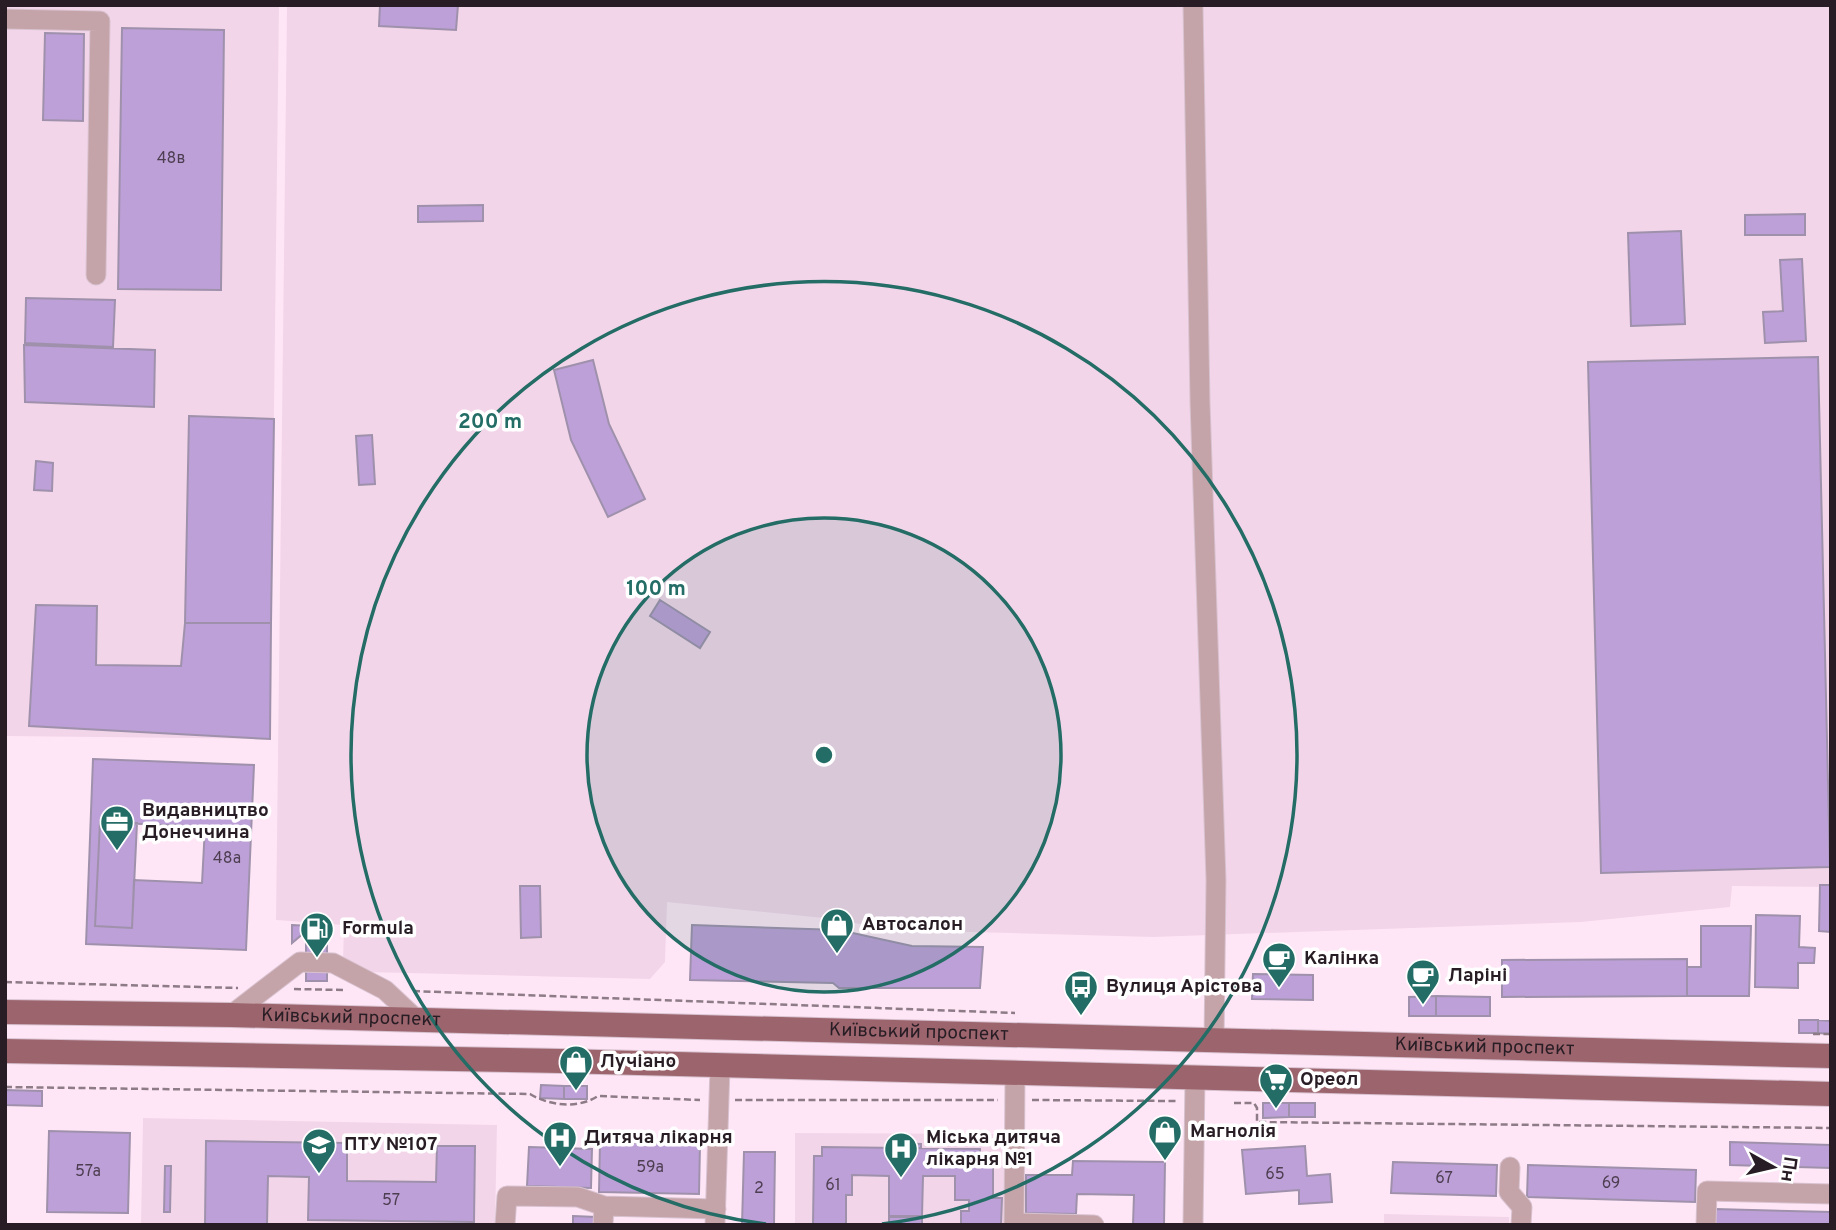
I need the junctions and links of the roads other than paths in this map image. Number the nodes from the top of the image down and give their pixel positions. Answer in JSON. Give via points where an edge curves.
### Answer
{"nodes":[{"id":1,"x":1193,"y":5,"type":"edge"},
{"id":2,"x":5,"y":19,"type":"edge"},
{"id":3,"x":96,"y":275,"type":"dead end"},
{"id":4,"x":5,"y":1012,"type":"edge"},
{"id":5,"x":231,"y":1015,"type":"junction"},
{"id":6,"x":417,"y":1020,"type":"junction"},
{"id":7,"x":1143,"y":1039,"type":"junction"},
{"id":8,"x":1214,"y":1041,"type":"junction"},
{"id":9,"x":1242,"y":1041,"type":"junction"},
{"id":10,"x":5,"y":1051,"type":"edge"},
{"id":11,"x":1831,"y":1056,"type":"edge"},
{"id":12,"x":720,"y":1067,"type":"junction"},
{"id":13,"x":1015,"y":1073,"type":"junction"},
{"id":14,"x":1142,"y":1076,"type":"junction"},
{"id":15,"x":1195,"y":1077,"type":"junction"},
{"id":16,"x":1242,"y":1079,"type":"junction"},
{"id":17,"x":1831,"y":1094,"type":"edge"},
{"id":18,"x":1510,"y":1167,"type":"dead end"},
{"id":19,"x":1831,"y":1194,"type":"edge"},
{"id":20,"x":604,"y":1216,"type":"edge"},
{"id":21,"x":716,"y":1217,"type":"edge"},
{"id":22,"x":1014,"y":1224,"type":"edge"},
{"id":23,"x":505,"y":1225,"type":"edge"},
{"id":24,"x":1094,"y":1225,"type":"edge"},
{"id":25,"x":1193,"y":1225,"type":"edge"},
{"id":26,"x":1521,"y":1225,"type":"edge"},
{"id":27,"x":1706,"y":1225,"type":"edge"}],
"edges":[{"from":1,"to":8,"type":"street","via":[[1216,880]]},
{"from":2,"to":3,"type":"street","via":[[100,21]]},
{"from":4,"to":5,"type":"main road","name":"Київський проспект"},
{"from":5,"to":6,"type":"main road","name":"Київський проспект"},
{"from":5,"to":6,"type":"street","via":[[300,962],[333,963],[385,990]]},
{"from":6,"to":7,"type":"main road","name":"Київський проспект"},
{"from":7,"to":8,"type":"main road","name":"Київський проспект"},
{"from":7,"to":14,"type":"main road","via":[[1160,1054],[1160,1063]]},
{"from":8,"to":9,"type":"main road","name":"Київський проспект"},
{"from":9,"to":11,"type":"main road","name":"Київський проспект"},
{"from":9,"to":16,"type":"main road","via":[[1230,1046],[1222,1065],[1227,1073]]},
{"from":10,"to":12,"type":"main road","name":"Київський проспект"},
{"from":12,"to":13,"type":"main road","name":"Київський проспект"},
{"from":12,"to":21,"type":"street"},
{"from":13,"to":14,"type":"main road","name":"Київський проспект"},
{"from":13,"to":22,"type":"street"},
{"from":14,"to":15,"type":"main road","name":"Київський проспект"},
{"from":15,"to":16,"type":"main road","name":"Київський проспект"},
{"from":15,"to":25,"type":"street"},
{"from":16,"to":17,"type":"main road","name":"Київський проспект"},
{"from":18,"to":26,"type":"street","via":[[1509,1192],[1522,1207]]},
{"from":19,"to":27,"type":"street","via":[[1707,1191]]},
{"from":20,"to":21,"type":"street"},
{"from":20,"to":23,"type":"street","via":[[578,1198],[507,1196]]},
{"from":22,"to":24,"type":"street"}]}
